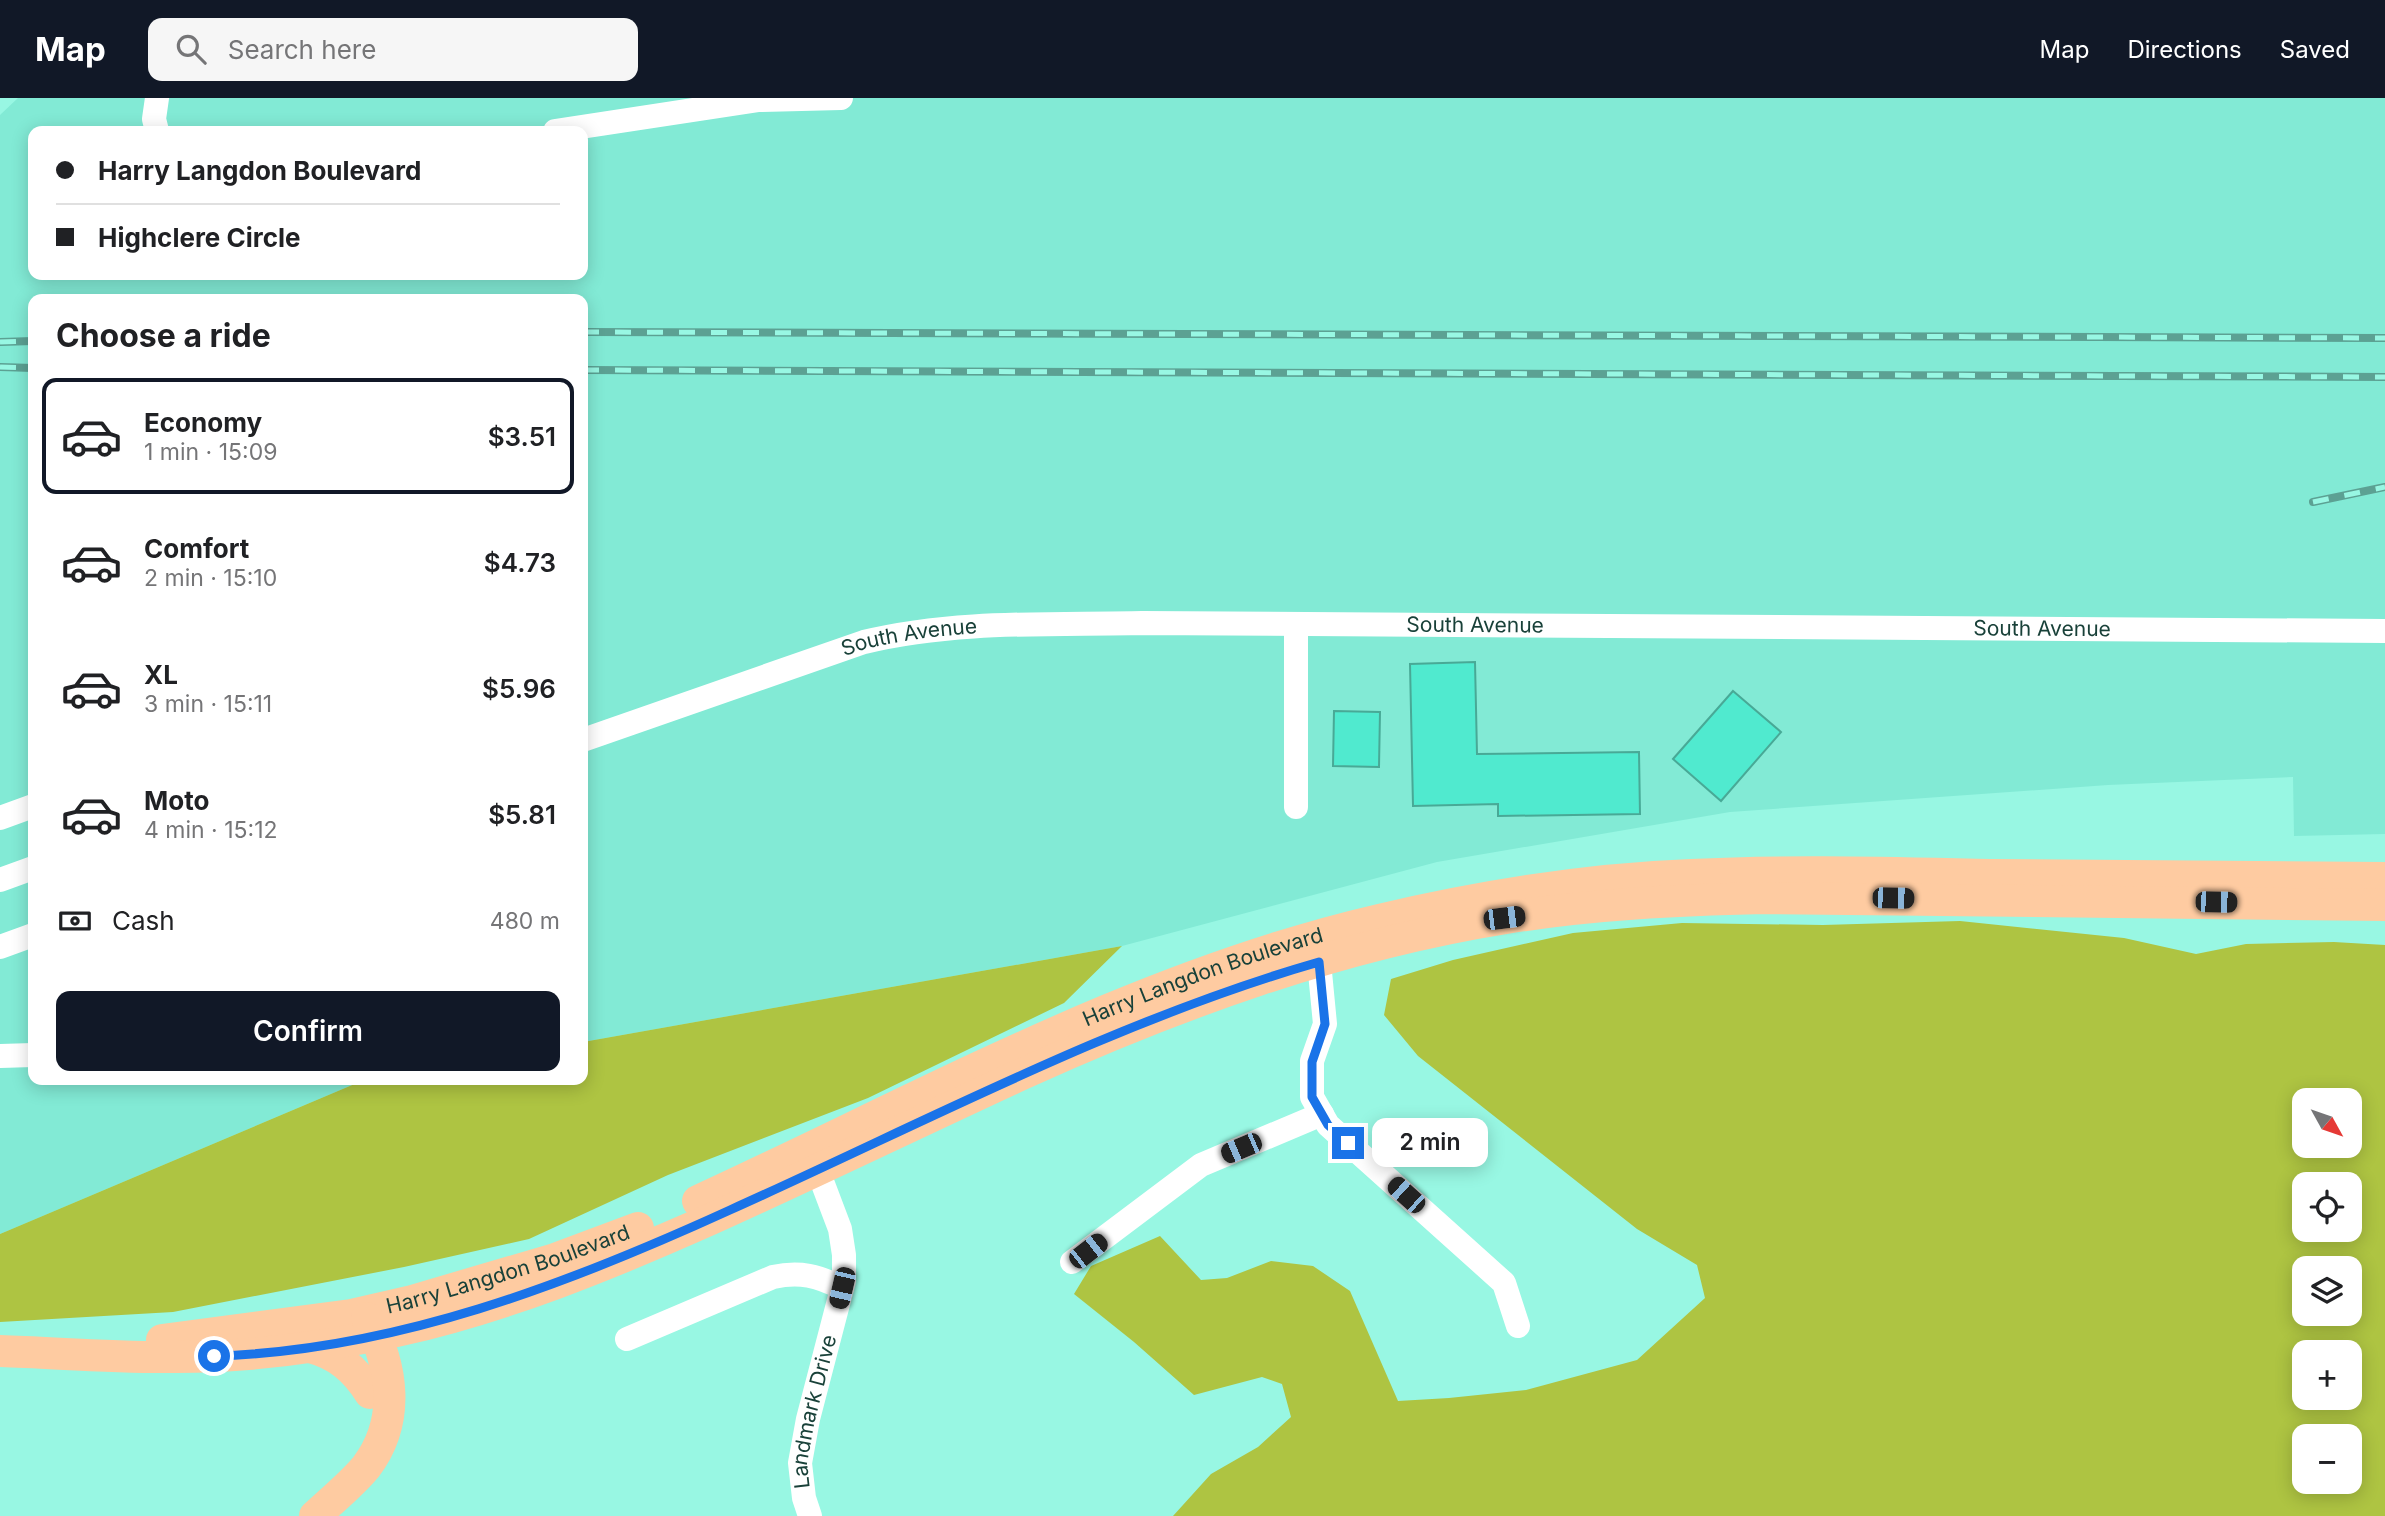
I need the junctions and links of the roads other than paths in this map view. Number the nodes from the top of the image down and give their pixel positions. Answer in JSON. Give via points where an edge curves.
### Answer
{"nodes":[{"id":1,"x":157,"y":98,"type":"edge"},
{"id":2,"x":841,"y":98,"type":"edge"},
{"id":3,"x":156,"y":126,"type":"edge"},
{"id":4,"x":588,"y":126,"type":"edge"},
{"id":5,"x":1296,"y":625,"type":"junction"},
{"id":6,"x":2385,"y":631,"type":"edge"},
{"id":7,"x":588,"y":738,"type":"edge"},
{"id":8,"x":1296,"y":807,"type":"dead end"},
{"id":9,"x":28,"y":808,"type":"edge"},
{"id":10,"x":0,"y":818,"type":"edge"},
{"id":11,"x":28,"y":870,"type":"edge"},
{"id":12,"x":2385,"y":878,"type":"edge"},
{"id":13,"x":0,"y":880,"type":"edge"},
{"id":14,"x":2385,"y":905,"type":"edge"},
{"id":15,"x":28,"y":937,"type":"edge"},
{"id":16,"x":0,"y":947,"type":"edge"},
{"id":17,"x":1317,"y":950,"type":"junction"},
{"id":18,"x":28,"y":1055,"type":"edge"},
{"id":19,"x":0,"y":1056,"type":"edge"},
{"id":20,"x":1322,"y":1114,"type":"junction"},
{"id":21,"x":814,"y":1160,"type":"junction"},
{"id":22,"x":1072,"y":1262,"type":"dead end"},
{"id":23,"x":842,"y":1288,"type":"junction"},
{"id":24,"x":424,"y":1324,"type":"junction"},
{"id":25,"x":1518,"y":1326,"type":"dead end"},
{"id":26,"x":366,"y":1328,"type":"junction"},
{"id":27,"x":627,"y":1339,"type":"dead end"},
{"id":28,"x":310,"y":1347,"type":"junction"},
{"id":29,"x":0,"y":1351,"type":"edge"},
{"id":30,"x":78,"y":1353,"type":"junction"},
{"id":31,"x":379,"y":1384,"type":"junction"},
{"id":32,"x":313,"y":1516,"type":"edge"},
{"id":33,"x":810,"y":1516,"type":"edge"}],
"edges":[{"from":1,"to":3,"type":"street"},
{"from":2,"to":4,"type":"street","via":[[759,100]]},
{"from":5,"to":6,"type":"street","name":"South Avenue"},
{"from":5,"to":7,"type":"street","name":"South Avenue","via":[[1142,623],[946,627],[903,633],[777,670]]},
{"from":5,"to":8,"type":"street"},
{"from":9,"to":10,"type":"street"},
{"from":11,"to":13,"type":"street"},
{"from":12,"to":17,"type":"main road","name":"Harry Langdon Boulevard","via":[[1690,874],[1525,890],[1398,915]]},
{"from":14,"to":17,"type":"main road","name":"Harry Langdon Boulevard","via":[[1681,900],[1504,918],[1416,937]]},
{"from":15,"to":16,"type":"street"},
{"from":17,"to":20,"type":"street","via":[[1325,1024],[1312,1062],[1312,1097]]},
{"from":17,"to":21,"type":"main road","name":"Harry Langdon Boulevard","via":[[1263,978],[1155,1018]]},
{"from":18,"to":19,"type":"street"},
{"from":20,"to":22,"type":"street","via":[[1201,1165]]},
{"from":20,"to":25,"type":"street","via":[[1328,1125],[1504,1283]]},
{"from":21,"to":23,"type":"street","name":"Landmark Drive","via":[[840,1229]]},
{"from":21,"to":24,"type":"main road","name":"Harry Langdon Boulevard","via":[[595,1269]]},
{"from":21,"to":26,"type":"main road","name":"Harry Langdon Boulevard","via":[[603,1242],[443,1292]]},
{"from":23,"to":27,"type":"street","via":[[800,1273],[773,1277]]},
{"from":23,"to":33,"type":"street","name":"Landmark Drive","via":[[800,1463],[803,1498]]},
{"from":24,"to":26,"type":"main road","name":"Harry Langdon Boulevard"},
{"from":24,"to":31,"type":"main road","via":[[398,1349]]},
{"from":26,"to":28,"type":"main road","name":"Harry Langdon Boulevard"},
{"from":26,"to":30,"type":"main road","name":"Harry Langdon Boulevard","via":[[308,1322]]},
{"from":26,"to":31,"type":"main road"},
{"from":28,"to":30,"type":"main road","name":"Harry Langdon Boulevard","via":[[234,1356]]},
{"from":28,"to":31,"type":"main road","via":[[324,1350]]},
{"from":29,"to":30,"type":"main road","name":"Harry Langdon Boulevard"},
{"from":31,"to":32,"type":"main road","via":[[390,1411],[381,1440],[353,1481]]}]}
